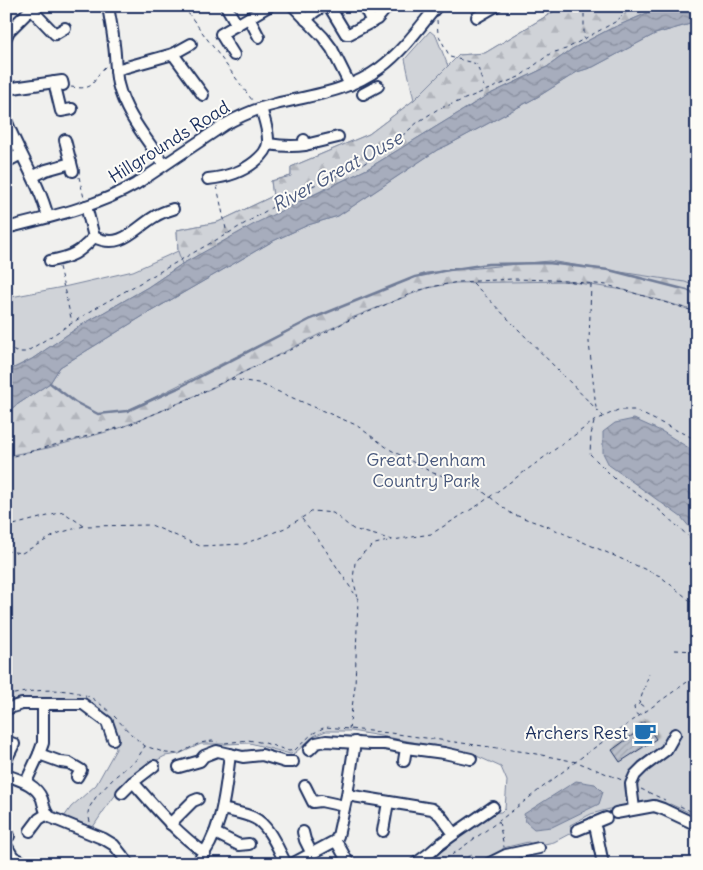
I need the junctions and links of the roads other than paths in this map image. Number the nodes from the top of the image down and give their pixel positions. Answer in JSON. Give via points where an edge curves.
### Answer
{"nodes":[{"id":1,"x":108,"y":6,"type":"edge"},
{"id":2,"x":226,"y":6,"type":"edge"},
{"id":3,"x":269,"y":6,"type":"edge"},
{"id":4,"x":292,"y":6,"type":"edge"},
{"id":5,"x":323,"y":6,"type":"edge"},
{"id":6,"x":329,"y":6,"type":"edge"},
{"id":7,"x":364,"y":6,"type":"edge"},
{"id":8,"x":388,"y":6,"type":"edge"},
{"id":9,"x":437,"y":7,"type":"edge"},
{"id":10,"x":493,"y":11,"type":"edge"},
{"id":11,"x":477,"y":17,"type":"dead end"},
{"id":12,"x":249,"y":18,"type":"junction"},
{"id":13,"x":306,"y":20,"type":"junction"},
{"id":14,"x":372,"y":22,"type":"junction"},
{"id":15,"x":237,"y":25,"type":"junction"},
{"id":16,"x":66,"y":28,"type":"dead end"},
{"id":17,"x":6,"y":37,"type":"edge"},
{"id":18,"x":259,"y":37,"type":"dead end"},
{"id":19,"x":191,"y":44,"type":"dead end"},
{"id":20,"x":173,"y":54,"type":"junction"},
{"id":21,"x":234,"y":55,"type":"dead end"},
{"id":22,"x":116,"y":65,"type":"junction"},
{"id":23,"x":363,"y":78,"type":"junction"},
{"id":24,"x":350,"y":84,"type":"junction"},
{"id":25,"x":6,"y":89,"type":"edge"},
{"id":26,"x":370,"y":90,"type":"dead end"},
{"id":27,"x":203,"y":95,"type":"dead end"},
{"id":28,"x":72,"y":109,"type":"dead end"},
{"id":29,"x":259,"y":109,"type":"junction"},
{"id":30,"x":6,"y":120,"type":"edge"},
{"id":31,"x":338,"y":137,"type":"dead end"},
{"id":32,"x":65,"y":140,"type":"dead end"},
{"id":33,"x":268,"y":144,"type":"junction"},
{"id":34,"x":21,"y":154,"type":"junction"},
{"id":35,"x":6,"y":162,"type":"edge"},
{"id":36,"x":164,"y":165,"type":"junction"},
{"id":37,"x":34,"y":176,"type":"junction"},
{"id":38,"x":213,"y":181,"type":"road end"},
{"id":39,"x":86,"y":206,"type":"junction"},
{"id":40,"x":170,"y":213,"type":"dead end"},
{"id":41,"x":48,"y":217,"type":"junction"},
{"id":42,"x":6,"y":228,"type":"edge"},
{"id":43,"x":94,"y":237,"type":"junction"},
{"id":44,"x":56,"y":262,"type":"road end"},
{"id":45,"x":43,"y":704,"type":"junction"},
{"id":46,"x":6,"y":709,"type":"edge"},
{"id":47,"x":675,"y":734,"type":"dead end"},
{"id":48,"x":113,"y":739,"type":"dead end"},
{"id":49,"x":6,"y":741,"type":"edge"},
{"id":50,"x":355,"y":742,"type":"junction"},
{"id":51,"x":406,"y":748,"type":"junction"},
{"id":52,"x":309,"y":750,"type":"dead end"},
{"id":53,"x":39,"y":754,"type":"junction"},
{"id":54,"x":230,"y":754,"type":"junction"},
{"id":55,"x":6,"y":760,"type":"edge"},
{"id":56,"x":471,"y":760,"type":"dead end"},
{"id":57,"x":404,"y":761,"type":"dead end"},
{"id":58,"x":293,"y":762,"type":"dead end"},
{"id":59,"x":179,"y":767,"type":"dead end"},
{"id":60,"x":150,"y":769,"type":"dead end"},
{"id":61,"x":6,"y":775,"type":"edge"},
{"id":62,"x":78,"y":778,"type":"dead end"},
{"id":63,"x":26,"y":782,"type":"junction"},
{"id":64,"x":133,"y":782,"type":"junction"},
{"id":65,"x":305,"y":786,"type":"dead end"},
{"id":66,"x":122,"y":793,"type":"dead end"},
{"id":67,"x":347,"y":795,"type":"junction"},
{"id":68,"x":198,"y":799,"type":"dead end"},
{"id":69,"x":388,"y":802,"type":"junction"},
{"id":70,"x":344,"y":806,"type":"junction"},
{"id":71,"x":493,"y":807,"type":"dead end"},
{"id":72,"x":223,"y":809,"type":"junction"},
{"id":73,"x":634,"y":809,"type":"junction"},
{"id":74,"x":616,"y":813,"type":"dead end"},
{"id":75,"x":47,"y":814,"type":"junction"},
{"id":76,"x":606,"y":818,"type":"dead end"},
{"id":77,"x":593,"y":823,"type":"junction"},
{"id":78,"x":170,"y":824,"type":"junction"},
{"id":79,"x":697,"y":825,"type":"edge"},
{"id":80,"x":577,"y":830,"type":"dead end"},
{"id":81,"x":30,"y":831,"type":"dead end"},
{"id":82,"x":383,"y":831,"type":"dead end"},
{"id":83,"x":303,"y":832,"type":"dead end"},
{"id":84,"x":215,"y":833,"type":"junction"},
{"id":85,"x":454,"y":834,"type":"junction"},
{"id":86,"x":7,"y":840,"type":"edge"},
{"id":87,"x":335,"y":841,"type":"junction"},
{"id":88,"x":249,"y":844,"type":"dead end"},
{"id":89,"x":539,"y":848,"type":"dead end"},
{"id":90,"x":520,"y":852,"type":"junction"},
{"id":91,"x":205,"y":853,"type":"junction"},
{"id":92,"x":312,"y":854,"type":"junction"},
{"id":93,"x":523,"y":863,"type":"edge"},
{"id":94,"x":24,"y":864,"type":"edge"},
{"id":95,"x":129,"y":864,"type":"edge"},
{"id":96,"x":196,"y":864,"type":"edge"},
{"id":97,"x":286,"y":864,"type":"edge"},
{"id":98,"x":292,"y":864,"type":"edge"},
{"id":99,"x":349,"y":864,"type":"edge"},
{"id":100,"x":415,"y":864,"type":"edge"},
{"id":101,"x":488,"y":864,"type":"edge"},
{"id":102,"x":603,"y":864,"type":"edge"}],
"edges":[{"from":1,"to":22,"type":"street"},
{"from":2,"to":15,"type":"street"},
{"from":3,"to":12,"type":"street"},
{"from":4,"to":13,"type":"street"},
{"from":5,"to":13,"type":"street"},
{"from":6,"to":14,"type":"street","via":[[346,34]]},
{"from":7,"to":14,"type":"street"},
{"from":8,"to":14,"type":"street"},
{"from":9,"to":23,"type":"street","name":"Hillgrounds Road","via":[[395,56]]},
{"from":10,"to":11,"type":"street"},
{"from":12,"to":15,"type":"street"},
{"from":12,"to":18,"type":"street"},
{"from":13,"to":24,"type":"street","via":[[332,49]]},
{"from":15,"to":21,"type":"street","via":[[221,34]]},
{"from":16,"to":17,"type":"street","via":[[55,34],[31,10]]},
{"from":19,"to":20,"type":"street"},
{"from":20,"to":22,"type":"street"},
{"from":20,"to":27,"type":"street"},
{"from":22,"to":36,"type":"street","via":[[118,84],[127,107]]},
{"from":23,"to":24,"type":"street","name":"Hillgrounds Road"},
{"from":23,"to":26,"type":"street"},
{"from":24,"to":29,"type":"street","name":"Hillgrounds Road","via":[[327,93]]},
{"from":25,"to":28,"type":"street","via":[[59,84],[61,111]]},
{"from":29,"to":33,"type":"street"},
{"from":29,"to":36,"type":"street","name":"Hillgrounds Road","via":[[224,125]]},
{"from":30,"to":34,"type":"street"},
{"from":31,"to":33,"type":"street","via":[[290,146]]},
{"from":32,"to":37,"type":"street","via":[[72,167],[46,170]]},
{"from":33,"to":38,"type":"street","via":[[265,152],[241,170]]},
{"from":34,"to":35,"type":"street"},
{"from":34,"to":37,"type":"street"},
{"from":36,"to":39,"type":"street","name":"Hillgrounds Road","via":[[123,192]]},
{"from":37,"to":41,"type":"street"},
{"from":39,"to":41,"type":"street","name":"Hillgrounds Road"},
{"from":39,"to":43,"type":"street"},
{"from":40,"to":43,"type":"street","via":[[152,218],[119,240],[102,241]]},
{"from":41,"to":42,"type":"street","name":"Hillgrounds Road"},
{"from":43,"to":44,"type":"street","via":[[78,253]]},
{"from":45,"to":46,"type":"street","via":[[22,704]]},
{"from":45,"to":48,"type":"street","via":[[83,704],[107,722]]},
{"from":45,"to":53,"type":"street","via":[[43,743]]},
{"from":47,"to":73,"type":"street","via":[[666,750],[635,775],[631,784]]},
{"from":49,"to":55,"type":"street","via":[[14,744]]},
{"from":50,"to":51,"type":"street"},
{"from":50,"to":52,"type":"street","via":[[326,741],[316,743]]},
{"from":50,"to":67,"type":"street"},
{"from":51,"to":56,"type":"street"},
{"from":51,"to":57,"type":"street"},
{"from":53,"to":62,"type":"street","via":[[69,762],[81,770]]},
{"from":53,"to":63,"type":"street"},
{"from":54,"to":58,"type":"street","via":[[243,757],[262,755]]},
{"from":54,"to":59,"type":"street","via":[[218,747],[200,761]]},
{"from":54,"to":72,"type":"street"},
{"from":60,"to":64,"type":"street"},
{"from":61,"to":63,"type":"street"},
{"from":63,"to":75,"type":"street","via":[[41,796]]},
{"from":64,"to":66,"type":"street"},
{"from":64,"to":78,"type":"street"},
{"from":65,"to":70,"type":"street","via":[[313,802]]},
{"from":67,"to":69,"type":"street"},
{"from":67,"to":70,"type":"street"},
{"from":68,"to":78,"type":"street"},
{"from":69,"to":82,"type":"street"},
{"from":69,"to":85,"type":"street","via":[[432,809]]},
{"from":70,"to":87,"type":"street"},
{"from":71,"to":85,"type":"street"},
{"from":72,"to":84,"type":"street"},
{"from":72,"to":97,"type":"street","via":[[262,823]]},
{"from":73,"to":74,"type":"street"},
{"from":73,"to":79,"type":"street","via":[[654,806]]},
{"from":75,"to":81,"type":"street"},
{"from":75,"to":95,"type":"street","via":[[114,845]]},
{"from":76,"to":77,"type":"street"},
{"from":77,"to":80,"type":"street"},
{"from":77,"to":102,"type":"street"},
{"from":78,"to":91,"type":"street"},
{"from":83,"to":92,"type":"street"},
{"from":84,"to":88,"type":"street","via":[[240,845]]},
{"from":84,"to":91,"type":"street"},
{"from":85,"to":100,"type":"street"},
{"from":86,"to":94,"type":"street","via":[[13,858]]},
{"from":87,"to":92,"type":"street"},
{"from":87,"to":99,"type":"street"},
{"from":89,"to":90,"type":"street"},
{"from":90,"to":93,"type":"street"},
{"from":90,"to":101,"type":"street"},
{"from":91,"to":96,"type":"street"},
{"from":92,"to":98,"type":"street"}]}
